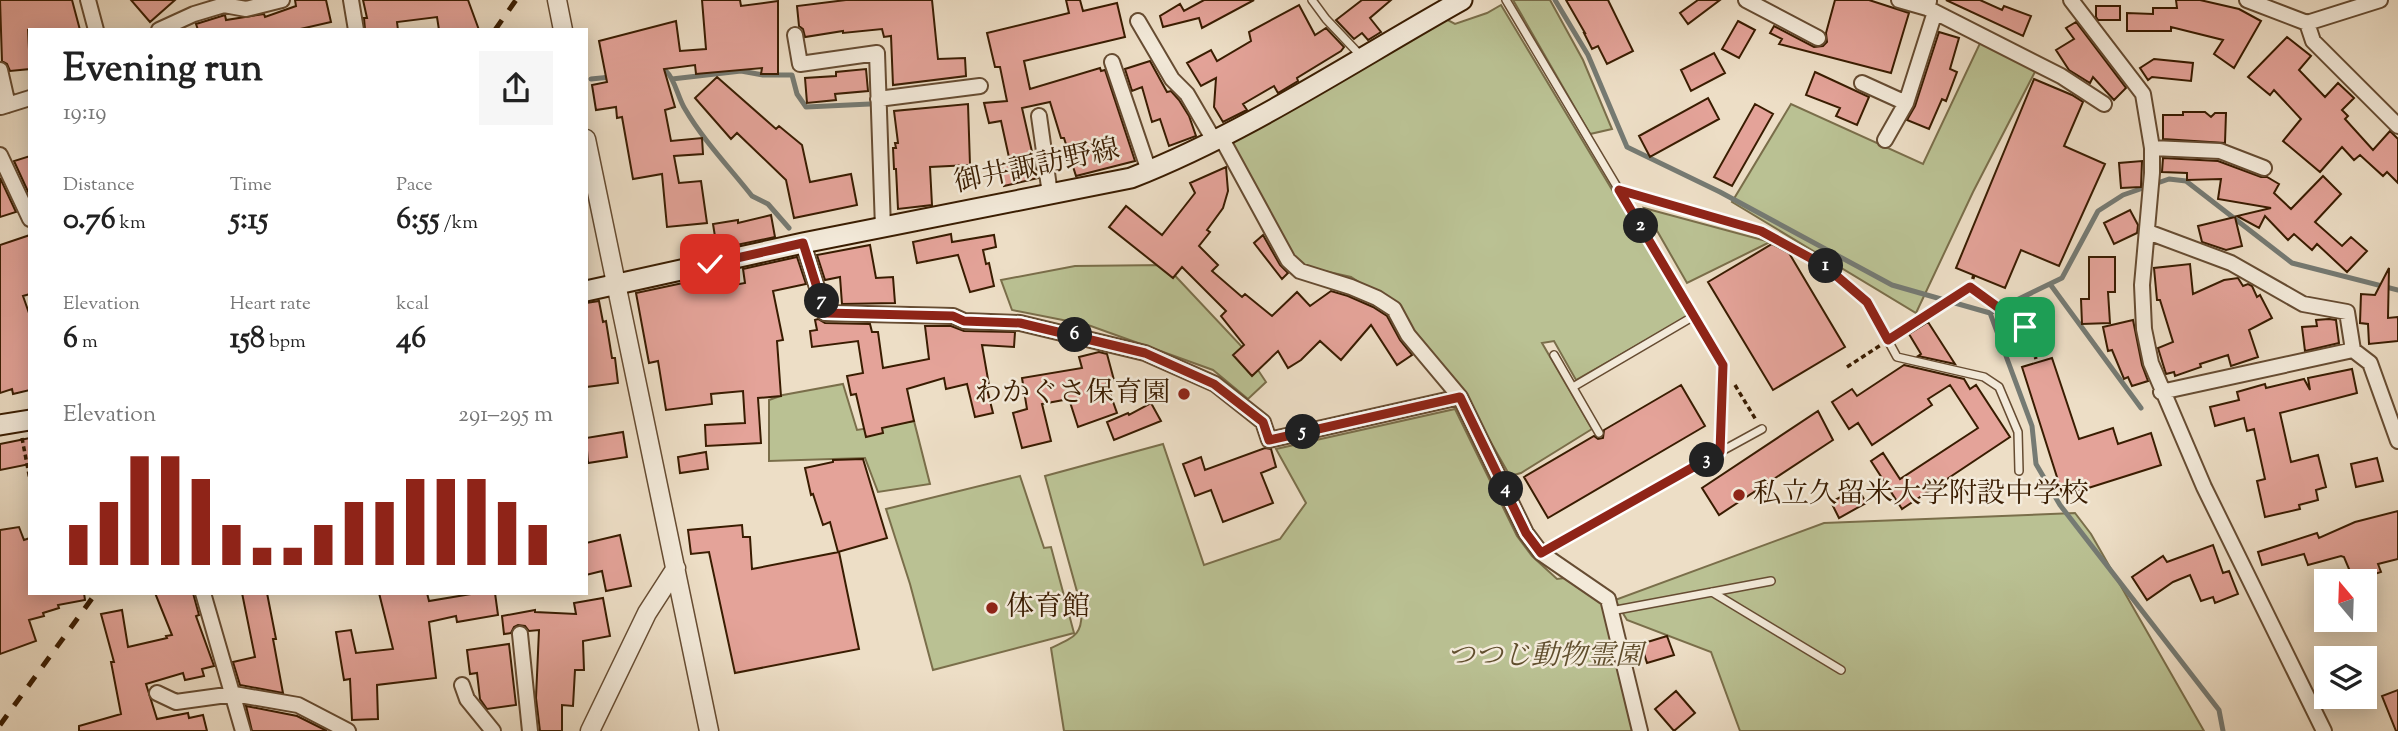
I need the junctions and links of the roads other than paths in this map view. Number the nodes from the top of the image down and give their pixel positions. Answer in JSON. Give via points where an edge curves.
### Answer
{"nodes":[{"id":1,"x":88,"y":0,"type":"edge"},
{"id":2,"x":282,"y":0,"type":"edge"},
{"id":3,"x":351,"y":0,"type":"edge"},
{"id":4,"x":557,"y":0,"type":"edge"},
{"id":5,"x":1312,"y":0,"type":"edge"},
{"id":6,"x":1462,"y":0,"type":"edge"},
{"id":7,"x":1506,"y":0,"type":"edge"},
{"id":8,"x":1746,"y":0,"type":"edge"},
{"id":9,"x":1899,"y":0,"type":"edge"},
{"id":10,"x":2071,"y":0,"type":"edge"},
{"id":11,"x":2246,"y":0,"type":"edge"},
{"id":12,"x":2380,"y":0,"type":"edge"},
{"id":13,"x":1931,"y":7,"type":"edge"},
{"id":14,"x":1138,"y":21,"type":"dead end"},
{"id":15,"x":2307,"y":23,"type":"junction"},
{"id":16,"x":95,"y":28,"type":"edge"},
{"id":17,"x":163,"y":28,"type":"edge"},
{"id":18,"x":356,"y":28,"type":"edge"},
{"id":19,"x":563,"y":28,"type":"edge"},
{"id":20,"x":794,"y":35,"type":"dead end"},
{"id":21,"x":1818,"y":38,"type":"dead end"},
{"id":22,"x":1362,"y":57,"type":"junction"},
{"id":23,"x":1112,"y":62,"type":"dead end"},
{"id":24,"x":0,"y":70,"type":"edge"},
{"id":25,"x":1862,"y":83,"type":"dead end"},
{"id":26,"x":980,"y":86,"type":"dead end"},
{"id":27,"x":28,"y":99,"type":"edge"},
{"id":28,"x":878,"y":99,"type":"junction"},
{"id":29,"x":1906,"y":103,"type":"junction"},
{"id":30,"x":2104,"y":104,"type":"dead end"},
{"id":31,"x":4,"y":106,"type":"edge"},
{"id":32,"x":1039,"y":116,"type":"dead end"},
{"id":33,"x":2398,"y":125,"type":"edge"},
{"id":34,"x":1885,"y":140,"type":"dead end"},
{"id":35,"x":1218,"y":141,"type":"junction"},
{"id":36,"x":588,"y":148,"type":"edge"},
{"id":37,"x":2152,"y":148,"type":"junction"},
{"id":38,"x":0,"y":155,"type":"edge"},
{"id":39,"x":2264,"y":168,"type":"dead end"},
{"id":40,"x":1149,"y":171,"type":"junction"},
{"id":41,"x":1619,"y":190,"type":"junction"},
{"id":42,"x":1050,"y":194,"type":"junction"},
{"id":43,"x":28,"y":215,"type":"edge"},
{"id":44,"x":883,"y":228,"type":"junction"},
{"id":45,"x":2148,"y":232,"type":"junction"},
{"id":46,"x":803,"y":243,"type":"junction"},
{"id":47,"x":617,"y":285,"type":"junction"},
{"id":48,"x":588,"y":291,"type":"edge"},
{"id":49,"x":1694,"y":316,"type":"junction"},
{"id":50,"x":2353,"y":350,"type":"junction"},
{"id":51,"x":1554,"y":355,"type":"dead end"},
{"id":52,"x":1573,"y":387,"type":"junction"},
{"id":53,"x":2161,"y":392,"type":"junction"},
{"id":54,"x":1460,"y":397,"type":"junction"},
{"id":55,"x":1762,"y":429,"type":"road end"},
{"id":56,"x":1599,"y":433,"type":"dead end"},
{"id":57,"x":2398,"y":441,"type":"edge"},
{"id":58,"x":1720,"y":452,"type":"junction"},
{"id":59,"x":2019,"y":471,"type":"dead end"},
{"id":60,"x":1541,"y":553,"type":"junction"},
{"id":61,"x":676,"y":568,"type":"junction"},
{"id":62,"x":1771,"y":581,"type":"dead end"},
{"id":63,"x":1711,"y":592,"type":"junction"},
{"id":64,"x":203,"y":595,"type":"edge"},
{"id":65,"x":1611,"y":611,"type":"junction"},
{"id":66,"x":520,"y":634,"type":"dead end"},
{"id":67,"x":1841,"y":670,"type":"dead end"},
{"id":68,"x":462,"y":685,"type":"dead end"},
{"id":69,"x":157,"y":693,"type":"dead end"},
{"id":70,"x":234,"y":694,"type":"junction"},
{"id":71,"x":243,"y":731,"type":"edge"},
{"id":72,"x":348,"y":731,"type":"edge"},
{"id":73,"x":493,"y":731,"type":"edge"},
{"id":74,"x":530,"y":731,"type":"edge"},
{"id":75,"x":590,"y":731,"type":"edge"},
{"id":76,"x":709,"y":731,"type":"edge"},
{"id":77,"x":1640,"y":731,"type":"edge"},
{"id":78,"x":2324,"y":731,"type":"edge"}],
"edges":[{"from":1,"to":16,"type":"street"},
{"from":2,"to":17,"type":"street","via":[[246,9],[224,5]]},
{"from":3,"to":18,"type":"street"},
{"from":4,"to":19,"type":"street"},
{"from":5,"to":22,"type":"lane"},
{"from":6,"to":22,"type":"main road","name":"御井諏訪野線"},
{"from":7,"to":41,"type":"lane"},
{"from":8,"to":21,"type":"street"},
{"from":9,"to":13,"type":"street"},
{"from":10,"to":37,"type":"street","via":[[2143,94]]},
{"from":11,"to":15,"type":"street"},
{"from":12,"to":15,"type":"street"},
{"from":13,"to":29,"type":"street"},
{"from":13,"to":30,"type":"street"},
{"from":14,"to":35,"type":"street","via":[[1172,79]]},
{"from":15,"to":33,"type":"street","via":[[2313,41]]},
{"from":20,"to":28,"type":"street","via":[[800,64],[877,53]]},
{"from":22,"to":35,"type":"main road","name":"御井諏訪野線"},
{"from":23,"to":40,"type":"street"},
{"from":24,"to":31,"type":"street"},
{"from":25,"to":29,"type":"street"},
{"from":26,"to":28,"type":"street"},
{"from":27,"to":31,"type":"street"},
{"from":28,"to":44,"type":"street"},
{"from":29,"to":34,"type":"street"},
{"from":32,"to":42,"type":"street"},
{"from":35,"to":40,"type":"main road","name":"御井諏訪野線"},
{"from":35,"to":54,"type":"street","via":[[1288,260],[1300,271],[1360,291],[1394,309],[1408,335]]},
{"from":36,"to":47,"type":"street"},
{"from":37,"to":39,"type":"street","via":[[2220,151]]},
{"from":37,"to":45,"type":"street"},
{"from":38,"to":43,"type":"street"},
{"from":40,"to":42,"type":"main road","name":"御井諏訪野線"},
{"from":41,"to":49,"type":"lane"},
{"from":41,"to":59,"type":"lane","via":[[1761,231],[1825,266],[1867,302],[1897,357],[1983,377],[1999,387],[2018,432]]},
{"from":42,"to":44,"type":"main road","name":"御井諏訪野線"},
{"from":44,"to":46,"type":"main road","name":"御井諏訪野線"},
{"from":45,"to":50,"type":"street","via":[[2231,263],[2303,304],[2347,312]]},
{"from":45,"to":53,"type":"street","via":[[2142,285],[2144,329]]},
{"from":46,"to":47,"type":"main road","name":"御井諏訪野線"},
{"from":46,"to":54,"type":"street","via":[[825,313],[953,316],[964,321],[1020,323],[1145,353],[1214,384],[1263,422],[1269,440]]},
{"from":47,"to":48,"type":"main road","name":"御井諏訪野線"},
{"from":47,"to":61,"type":"street"},
{"from":49,"to":52,"type":"lane"},
{"from":49,"to":58,"type":"lane","via":[[1723,365]]},
{"from":50,"to":53,"type":"street"},
{"from":50,"to":57,"type":"street","via":[[2370,363]]},
{"from":51,"to":52,"type":"lane"},
{"from":52,"to":56,"type":"lane"},
{"from":53,"to":78,"type":"street"},
{"from":54,"to":60,"type":"street","via":[[1526,533]]},
{"from":55,"to":58,"type":"lane"},
{"from":58,"to":60,"type":"lane"},
{"from":60,"to":65,"type":"street","via":[[1608,599]]},
{"from":61,"to":75,"type":"street","via":[[647,613]]},
{"from":61,"to":76,"type":"street"},
{"from":62,"to":63,"type":"lane"},
{"from":63,"to":65,"type":"lane"},
{"from":63,"to":67,"type":"lane"},
{"from":64,"to":70,"type":"street"},
{"from":65,"to":77,"type":"street"},
{"from":66,"to":74,"type":"street"},
{"from":68,"to":73,"type":"street","via":[[467,699]]},
{"from":69,"to":70,"type":"street","via":[[176,702]]},
{"from":70,"to":71,"type":"street"},
{"from":70,"to":72,"type":"street","via":[[298,705]]}]}
